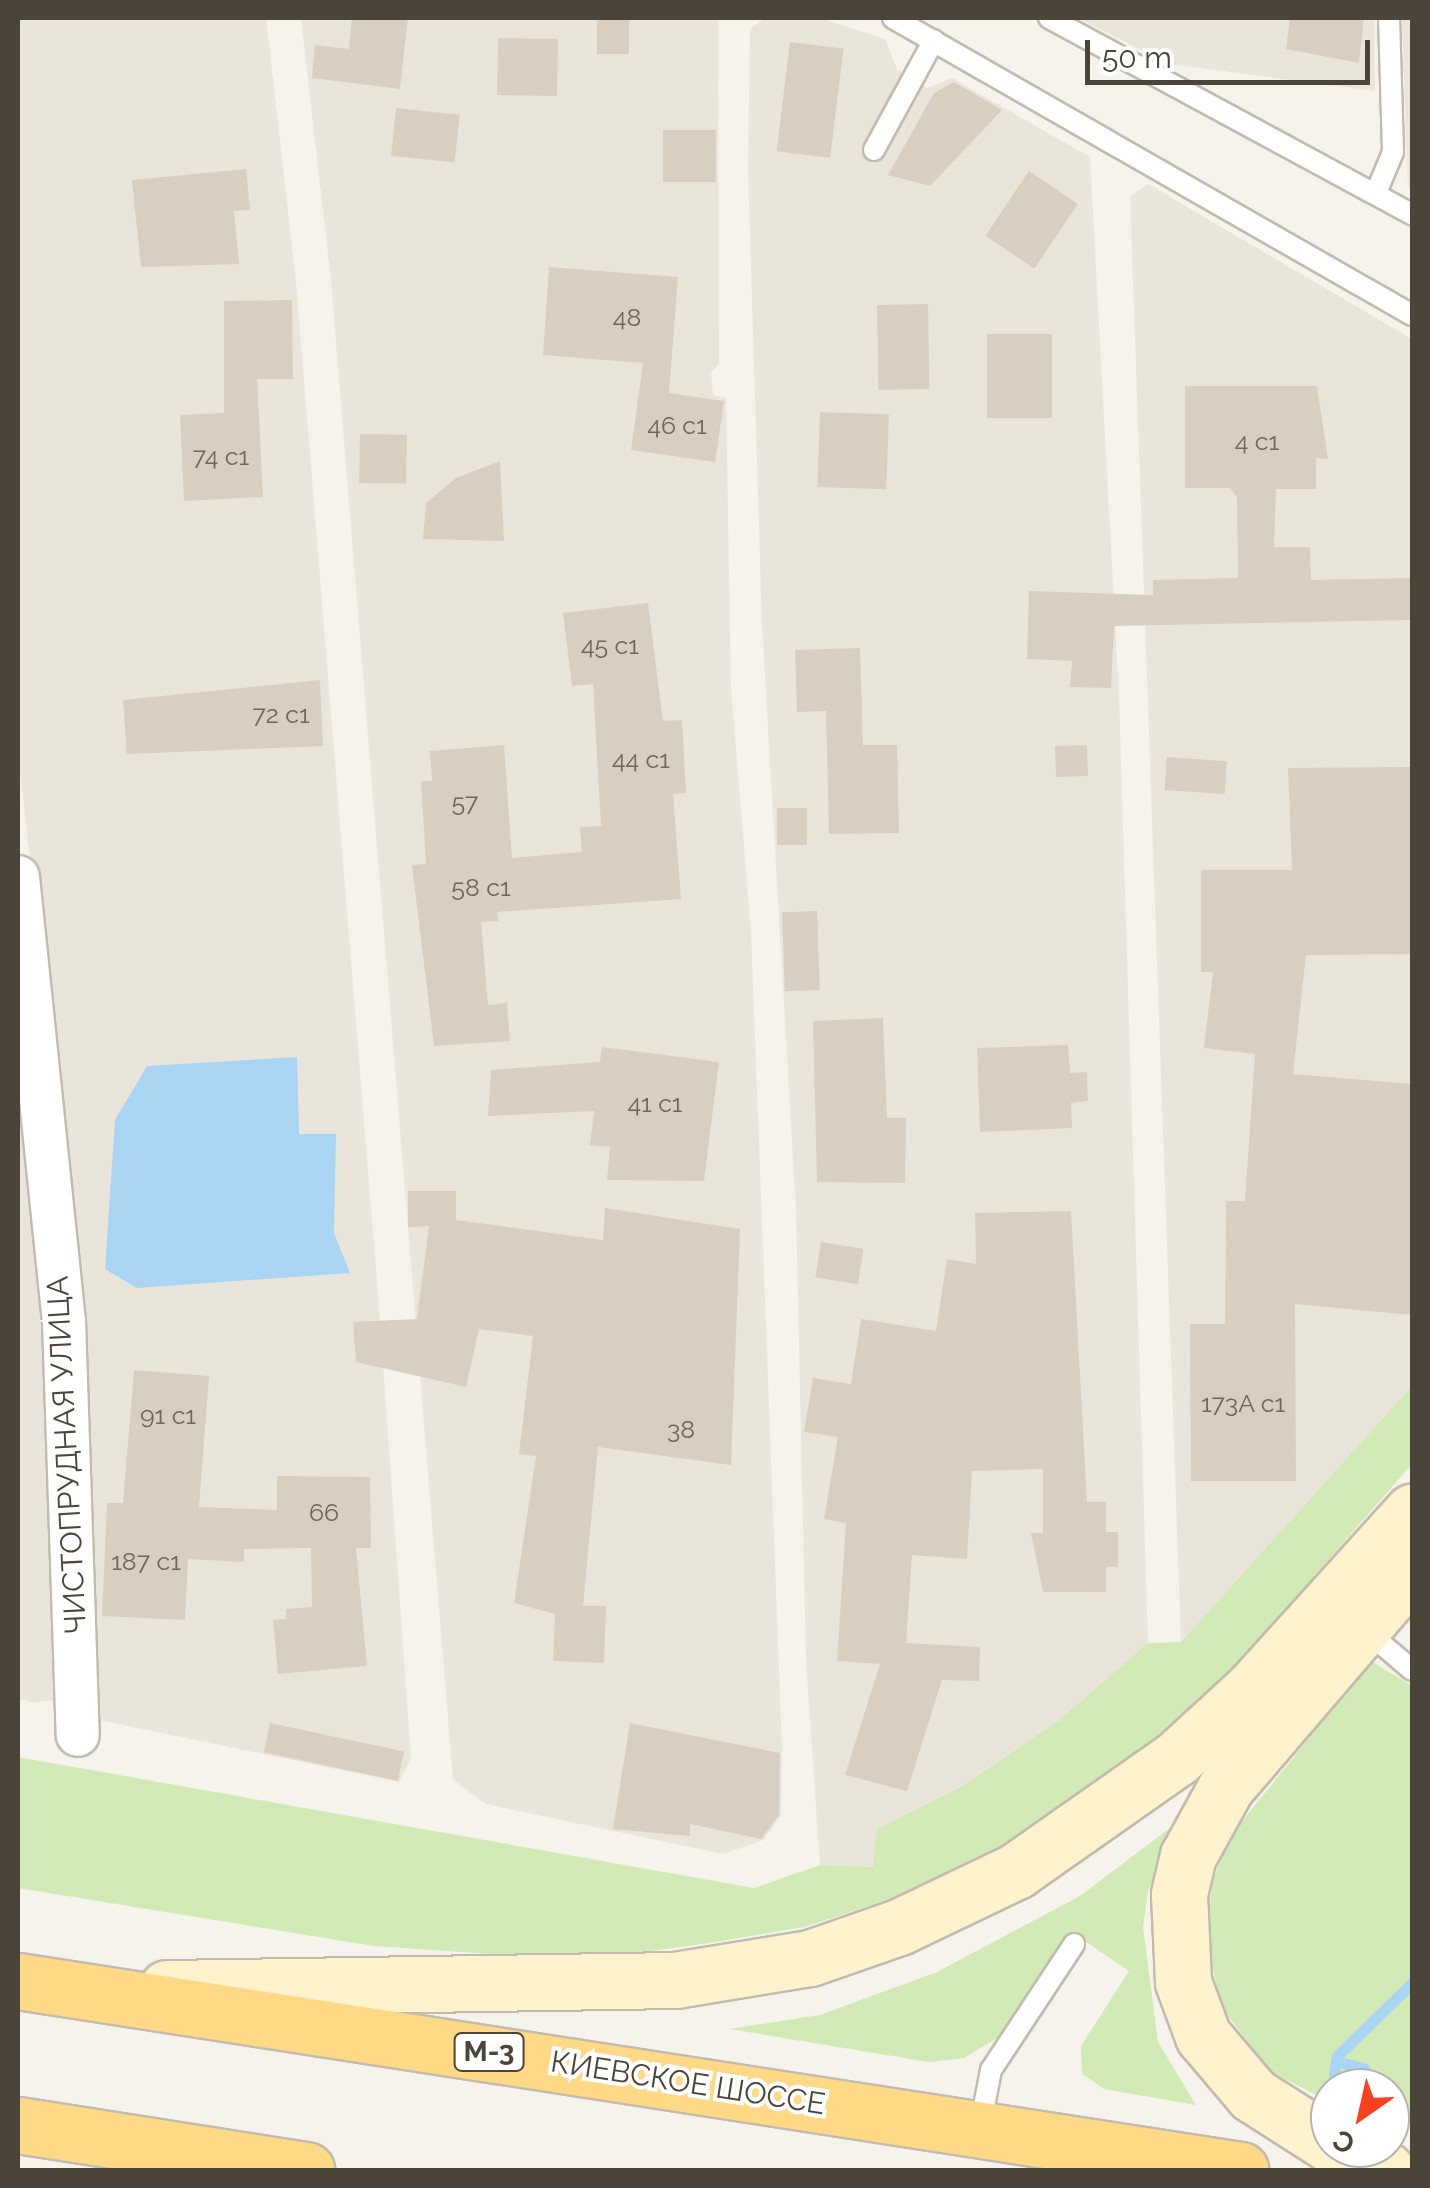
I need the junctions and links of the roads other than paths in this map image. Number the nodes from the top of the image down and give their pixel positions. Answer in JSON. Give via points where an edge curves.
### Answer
{"nodes":[{"id":1,"x":892,"y":18,"type":"edge"},
{"id":2,"x":1048,"y":18,"type":"edge"},
{"id":3,"x":1388,"y":18,"type":"edge"},
{"id":4,"x":934,"y":40,"type":"junction"},
{"id":5,"x":874,"y":150,"type":"dead end"},
{"id":6,"x":1376,"y":193,"type":"junction"},
{"id":7,"x":1412,"y":214,"type":"edge"},
{"id":8,"x":1412,"y":314,"type":"edge"},
{"id":9,"x":18,"y":877,"type":"edge"},
{"id":10,"x":1412,"y":1512,"type":"edge"},
{"id":11,"x":1412,"y":1570,"type":"edge"},
{"id":12,"x":1362,"y":1628,"type":"junction"},
{"id":13,"x":1412,"y":1670,"type":"edge"},
{"id":14,"x":78,"y":1735,"type":"dead end"},
{"id":15,"x":1074,"y":1944,"type":"dead end"},
{"id":16,"x":39,"y":1984,"type":"edge"},
{"id":17,"x":18,"y":2125,"type":"edge"},
{"id":18,"x":980,"y":2127,"type":"junction"},
{"id":19,"x":1310,"y":2132,"type":"edge"},
{"id":20,"x":306,"y":2170,"type":"edge"},
{"id":21,"x":1240,"y":2170,"type":"edge"}],
"edges":[{"from":1,"to":4,"type":"lane"},
{"from":2,"to":6,"type":"lane"},
{"from":3,"to":6,"type":"lane","via":[[1394,152]]},
{"from":4,"to":5,"type":"lane"},
{"from":4,"to":8,"type":"lane"},
{"from":6,"to":7,"type":"lane"},
{"from":9,"to":14,"type":"street","name":"ЧИСТОПРУДНАЯ УЛИЦА","via":[[64,1322]]},
{"from":10,"to":16,"type":"main road","via":[[1252,1689],[1117,1805],[1016,1871],[854,1944],[764,1968],[633,1983]]},
{"from":11,"to":12,"type":"main road"},
{"from":12,"to":13,"type":"lane"},
{"from":12,"to":19,"type":"main road","via":[[1214,1804],[1188,1856],[1177,1910],[1182,1982],[1214,2054],[1252,2096]]},
{"from":15,"to":18,"type":"lane","via":[[991,2070]]},
{"from":16,"to":18,"type":"highway","name":"КИЕВСКОЕ ШОССЕ","number":"М-3"},
{"from":17,"to":20,"type":"highway"},
{"from":18,"to":21,"type":"highway","name":"КИЕВСКОЕ ШОССЕ","number":"М-3"}]}
